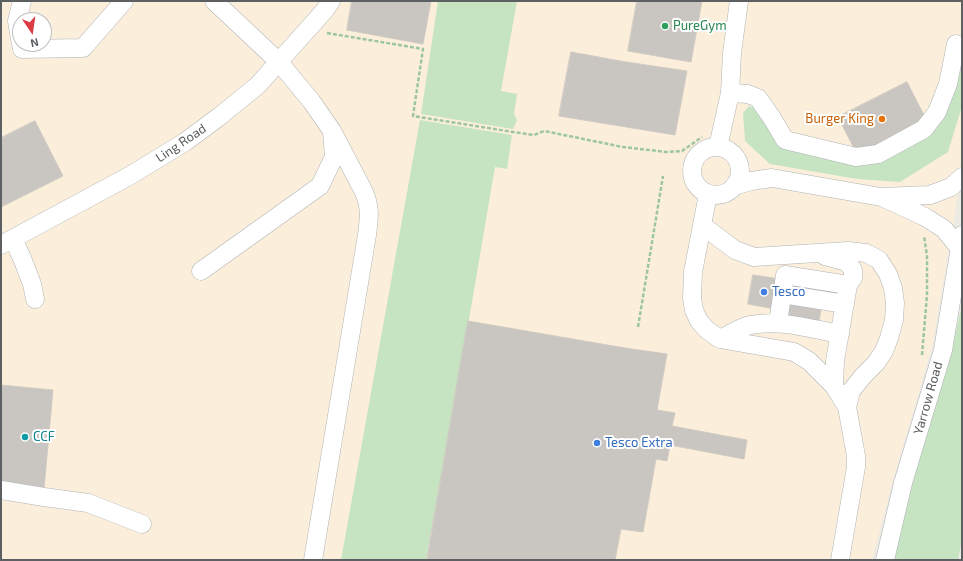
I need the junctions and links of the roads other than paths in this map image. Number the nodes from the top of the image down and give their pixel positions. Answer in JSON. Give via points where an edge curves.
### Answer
{"nodes":[{"id":1,"x":22,"y":1,"type":"edge"},
{"id":2,"x":124,"y":1,"type":"edge"},
{"id":3,"x":214,"y":1,"type":"edge"},
{"id":4,"x":331,"y":1,"type":"edge"},
{"id":5,"x":739,"y":1,"type":"edge"},
{"id":6,"x":19,"y":12,"type":"edge"},
{"id":7,"x":956,"y":44,"type":"dead end"},
{"id":8,"x":52,"y":49,"type":"edge"},
{"id":9,"x":279,"y":62,"type":"junction"},
{"id":10,"x":730,"y":93,"type":"junction"},
{"id":11,"x":332,"y":131,"type":"junction"},
{"id":12,"x":718,"y":147,"type":"junction"},
{"id":13,"x":738,"y":162,"type":"junction"},
{"id":14,"x":962,"y":177,"type":"edge"},
{"id":15,"x":772,"y":178,"type":"junction"},
{"id":16,"x":734,"y":186,"type":"junction"},
{"id":17,"x":708,"y":194,"type":"junction"},
{"id":18,"x":881,"y":197,"type":"junction"},
{"id":19,"x":702,"y":225,"type":"junction"},
{"id":20,"x":7,"y":242,"type":"edge"},
{"id":21,"x":961,"y":242,"type":"edge"},
{"id":22,"x":815,"y":252,"type":"junction"},
{"id":23,"x":201,"y":271,"type":"dead end"},
{"id":24,"x":35,"y":299,"type":"dead end"},
{"id":25,"x":780,"y":304,"type":"junction"},
{"id":26,"x":843,"y":314,"type":"junction"},
{"id":27,"x":745,"y":327,"type":"junction"},
{"id":28,"x":720,"y":339,"type":"junction"},
{"id":29,"x":834,"y":386,"type":"junction"},
{"id":30,"x":846,"y":407,"type":"junction"},
{"id":31,"x":1,"y":490,"type":"edge"},
{"id":32,"x":142,"y":524,"type":"dead end"},
{"id":33,"x":313,"y":560,"type":"edge"},
{"id":34,"x":840,"y":560,"type":"edge"},
{"id":35,"x":886,"y":560,"type":"edge"}],
"edges":[{"from":1,"to":6,"type":"street"},
{"from":2,"to":8,"type":"street","via":[[83,48]]},
{"from":3,"to":9,"type":"street"},
{"from":4,"to":9,"type":"street","name":"Ling Road"},
{"from":5,"to":10,"type":"street"},
{"from":7,"to":10,"type":"street","via":[[948,84],[937,112],[924,129],[878,154],[856,158],[785,140],[758,98],[748,94]]},
{"from":9,"to":11,"type":"street"},
{"from":9,"to":20,"type":"street","name":"Ling Road","via":[[258,85],[185,142],[131,175]]},
{"from":10,"to":12,"type":"street"},
{"from":11,"to":23,"type":"street","via":[[334,157],[320,186]]},
{"from":11,"to":33,"type":"street","via":[[364,192],[370,213]]},
{"from":12,"to":13,"type":"street","via":[[734,154]]},
{"from":12,"to":17,"type":"street","via":[[701,152],[692,166],[695,183],[700,190]]},
{"from":13,"to":15,"type":"street","via":[[756,168]]},
{"from":13,"to":16,"type":"street","via":[[740,170]]},
{"from":14,"to":18,"type":"street","via":[[951,187],[930,195]]},
{"from":15,"to":16,"type":"street"},
{"from":15,"to":18,"type":"street"},
{"from":16,"to":17,"type":"street","via":[[722,194]]},
{"from":17,"to":19,"type":"street"},
{"from":18,"to":21,"type":"street","via":[[925,217]]},
{"from":19,"to":22,"type":"street","via":[[735,250],[754,257]]},
{"from":19,"to":28,"type":"street","via":[[693,272],[692,298],[694,310],[706,330]]},
{"from":20,"to":24,"type":"street","via":[[22,258]]},
{"from":21,"to":35,"type":"street","name":"Yarrow Road","via":[[943,350],[903,483]]},
{"from":22,"to":26,"type":"street","via":[[847,262],[853,270]]},
{"from":22,"to":30,"type":"street","via":[[848,250],[866,253],[879,260],[893,288],[894,320],[889,338],[876,363],[851,392]]},
{"from":25,"to":26,"type":"street"},
{"from":25,"to":26,"type":"street","via":[[785,275]]},
{"from":25,"to":27,"type":"street"},
{"from":26,"to":27,"type":"street"},
{"from":26,"to":29,"type":"street","via":[[835,361]]},
{"from":27,"to":28,"type":"street"},
{"from":28,"to":29,"type":"street","via":[[794,352],[809,361]]},
{"from":29,"to":30,"type":"street"},
{"from":30,"to":34,"type":"street","via":[[856,467]]},
{"from":31,"to":32,"type":"street","via":[[88,503]]}]}
